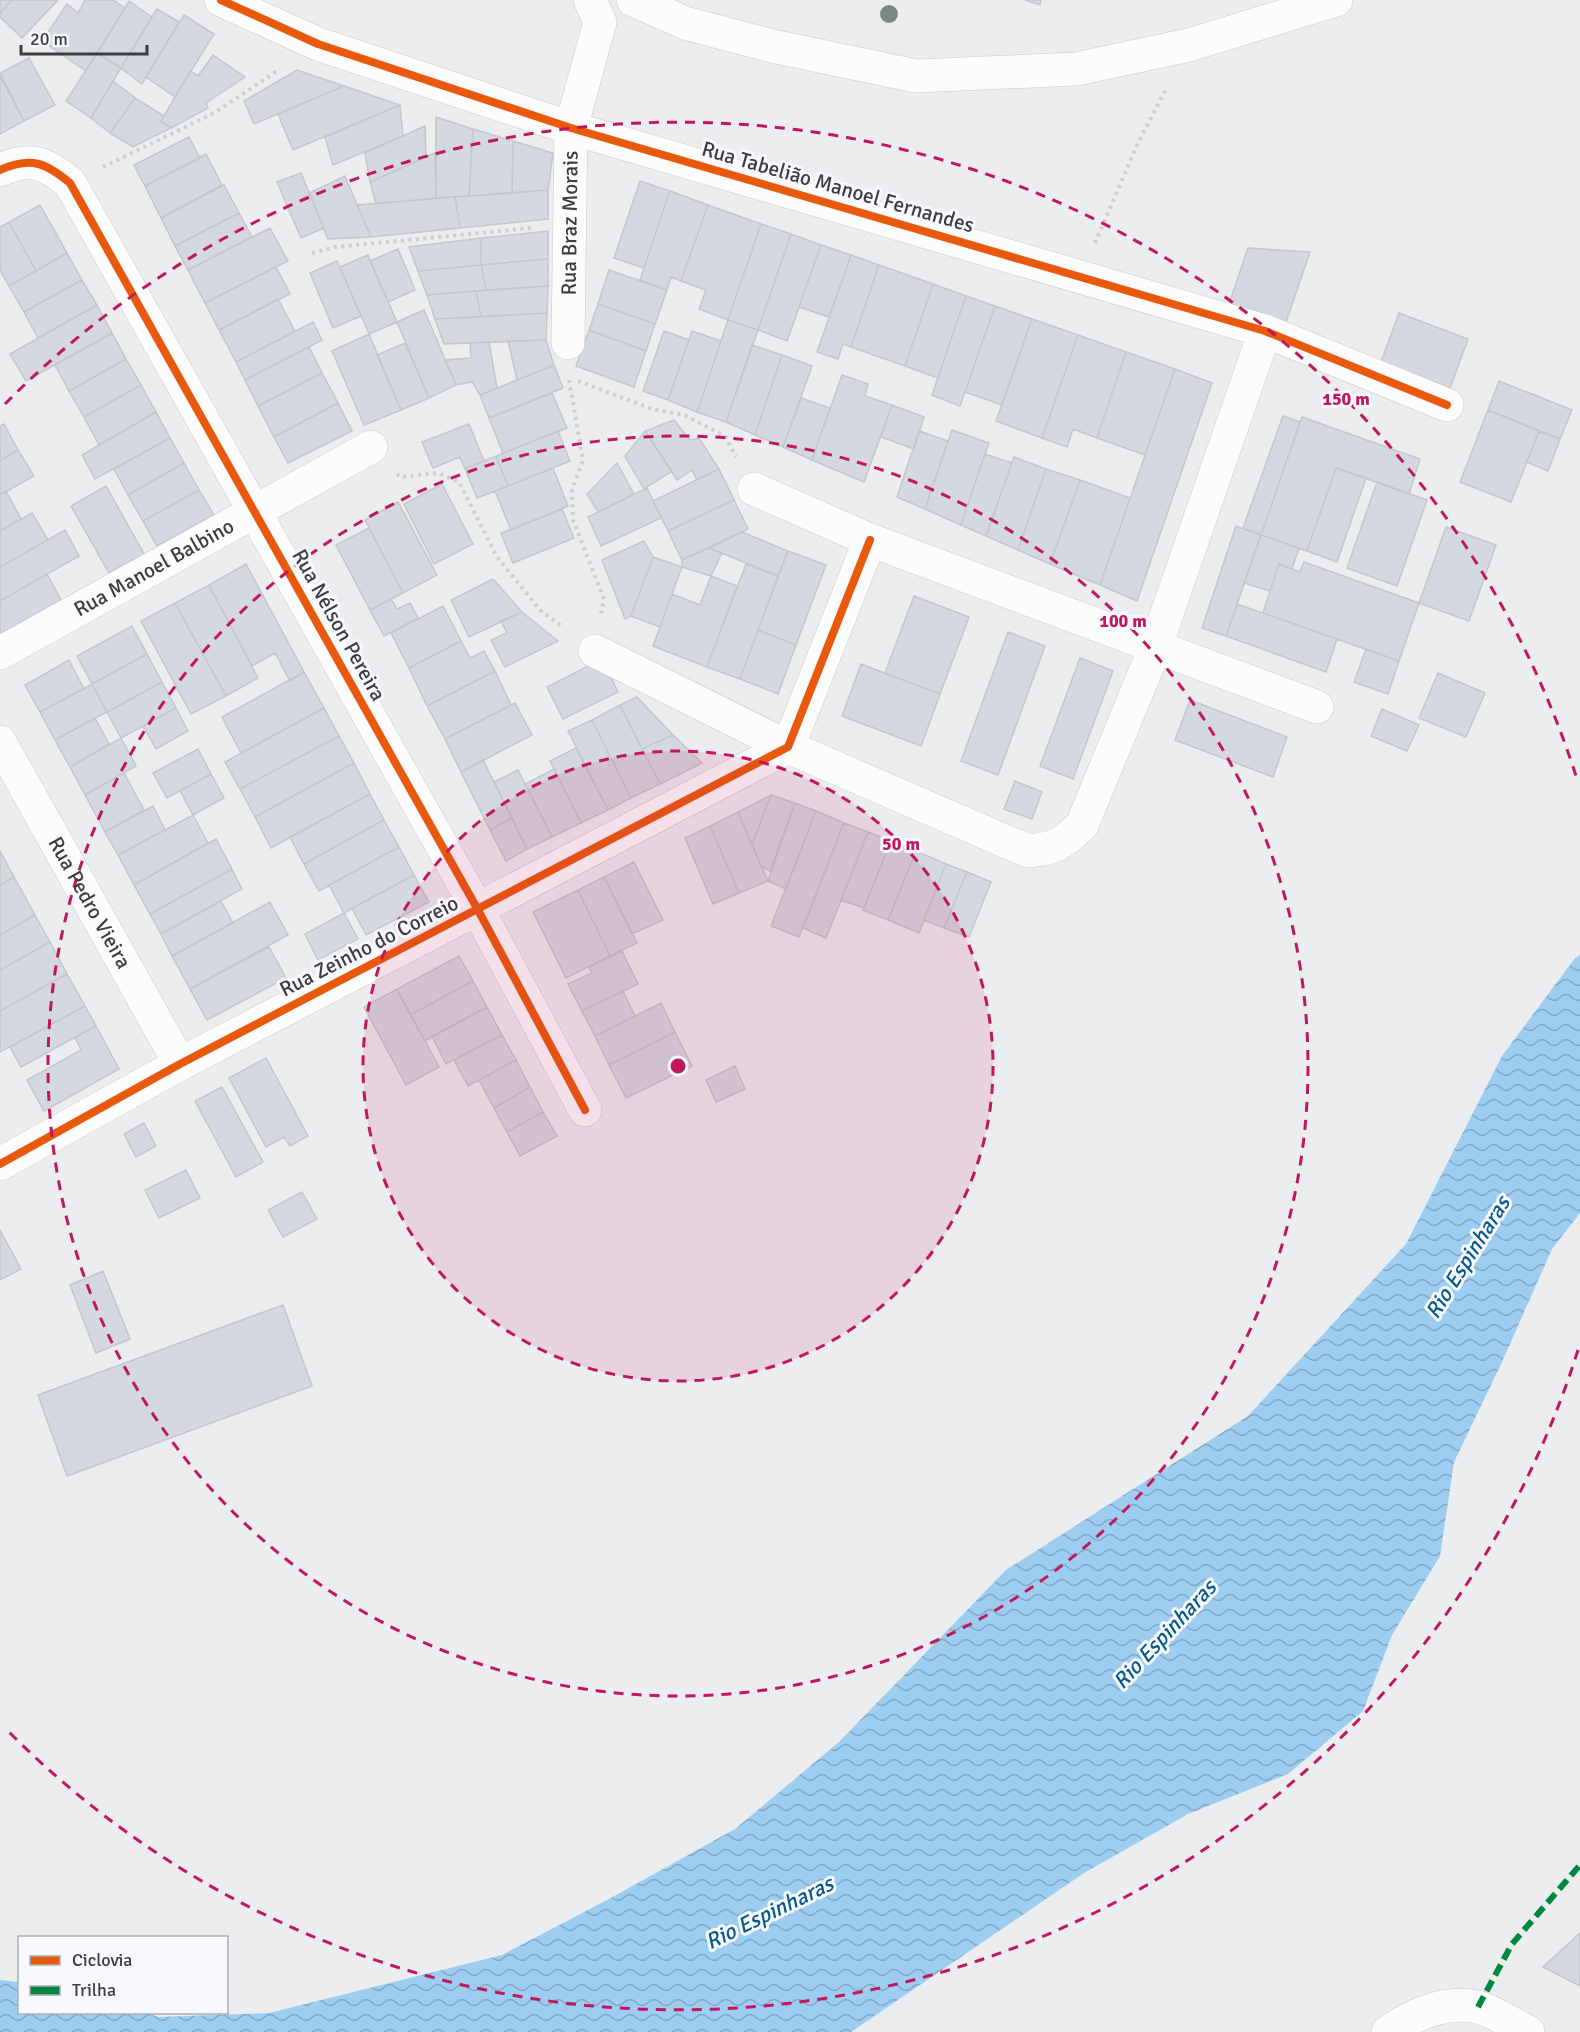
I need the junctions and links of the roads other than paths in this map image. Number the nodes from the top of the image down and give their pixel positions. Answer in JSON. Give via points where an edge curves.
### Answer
{"nodes":[{"id":1,"x":221,"y":0,"type":"edge"},
{"id":2,"x":633,"y":0,"type":"edge"},
{"id":3,"x":1336,"y":0,"type":"edge"},
{"id":4,"x":600,"y":7,"type":"edge"},
{"id":5,"x":571,"y":128,"type":"junction"},
{"id":6,"x":0,"y":170,"type":"edge"},
{"id":7,"x":1265,"y":331,"type":"junction"},
{"id":8,"x":568,"y":343,"type":"dead end"},
{"id":9,"x":1447,"y":405,"type":"dead end"},
{"id":10,"x":371,"y":447,"type":"road end"},
{"id":11,"x":754,"y":489,"type":"road end"},
{"id":12,"x":255,"y":511,"type":"junction"},
{"id":13,"x":870,"y":540,"type":"junction"},
{"id":14,"x":1155,"y":648,"type":"junction"},
{"id":15,"x":596,"y":651,"type":"road end"},
{"id":16,"x":0,"y":653,"type":"edge"},
{"id":17,"x":1317,"y":707,"type":"dead end"},
{"id":18,"x":0,"y":742,"type":"edge"},
{"id":19,"x":788,"y":747,"type":"junction"},
{"id":20,"x":478,"y":910,"type":"junction"},
{"id":21,"x":180,"y":1064,"type":"junction"},
{"id":22,"x":585,"y":1110,"type":"dead end"},
{"id":23,"x":0,"y":1164,"type":"edge"},
{"id":24,"x":1388,"y":2032,"type":"edge"},
{"id":25,"x":1528,"y":2032,"type":"edge"}],
"edges":[{"from":1,"to":5,"type":"street","name":"Rua Tabelião Manoel Fernandes","via":[[318,44]]},
{"from":2,"to":3,"type":"street","via":[[685,23],[916,76],[1076,69],[1189,45]]},
{"from":4,"to":5,"type":"street","name":"Rua Braz Morais"},
{"from":5,"to":7,"type":"street","name":"Rua Tabelião Manoel Fernandes"},
{"from":5,"to":8,"type":"street","name":"Rua Braz Morais"},
{"from":6,"to":12,"type":"street","name":"Rua Nélson Pereira","via":[[30,163],[60,174]]},
{"from":7,"to":9,"type":"street","name":"Rua Tabelião Manoel Fernandes"},
{"from":7,"to":14,"type":"street"},
{"from":10,"to":12,"type":"street","name":"Rua Manoel Balbino"},
{"from":11,"to":13,"type":"street"},
{"from":12,"to":16,"type":"street","name":"Rua Manoel Balbino"},
{"from":12,"to":20,"type":"street","name":"Rua Nélson Pereira"},
{"from":13,"to":14,"type":"street"},
{"from":13,"to":19,"type":"street"},
{"from":14,"to":17,"type":"street"},
{"from":14,"to":19,"type":"street","via":[[1082,825],[1066,841],[1049,849],[1028,851]]},
{"from":15,"to":19,"type":"street"},
{"from":18,"to":21,"type":"street","name":"Rua Pedro Vieira"},
{"from":19,"to":20,"type":"street","name":"Rua Zeinho do Correio"},
{"from":20,"to":21,"type":"street","name":"Rua Zeinho do Correio"},
{"from":20,"to":22,"type":"street","name":"Rua Nélson Pereira"},
{"from":21,"to":23,"type":"street","name":"Rua Zeinho do Correio"},
{"from":24,"to":25,"type":"street","via":[[1404,2020],[1449,2005],[1478,2007]]}]}
